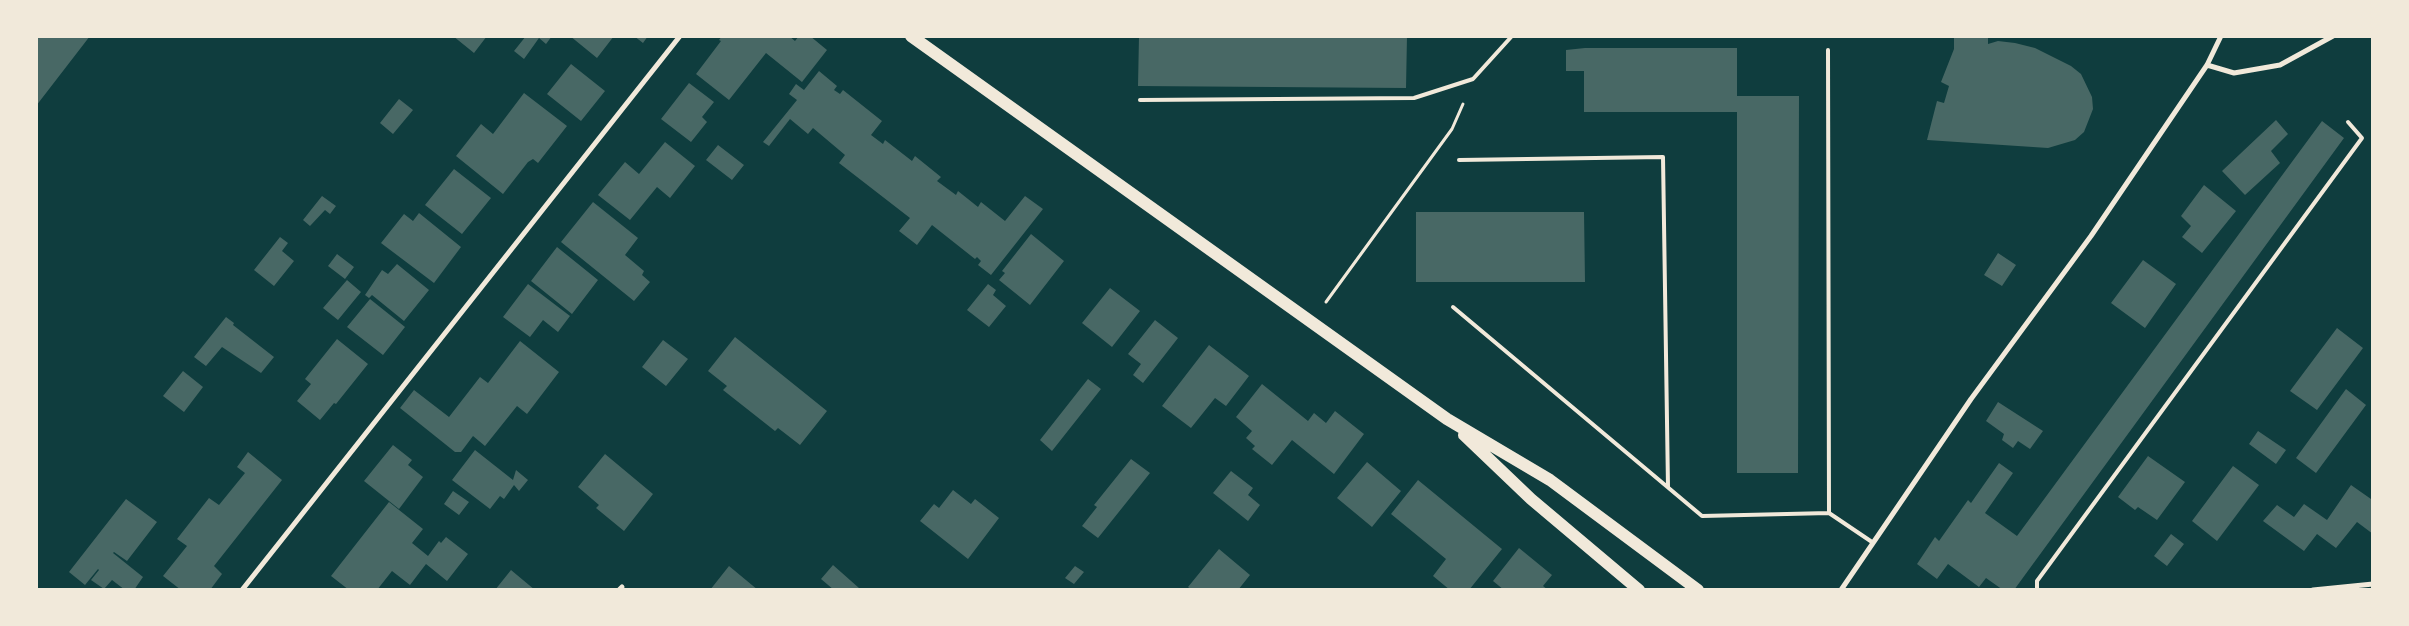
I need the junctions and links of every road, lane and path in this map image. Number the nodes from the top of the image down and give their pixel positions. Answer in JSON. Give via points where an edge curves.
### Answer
{"nodes":[{"id":1,"x":680,"y":36,"type":"edge"},
{"id":2,"x":911,"y":36,"type":"edge"},
{"id":3,"x":1512,"y":36,"type":"edge"},
{"id":4,"x":2221,"y":36,"type":"edge"},
{"id":5,"x":2333,"y":36,"type":"edge"},
{"id":6,"x":1828,"y":50,"type":"dead end"},
{"id":7,"x":2206,"y":65,"type":"junction"},
{"id":8,"x":1473,"y":79,"type":"junction"},
{"id":9,"x":1140,"y":100,"type":"dead end"},
{"id":10,"x":2348,"y":122,"type":"dead end"},
{"id":11,"x":1459,"y":160,"type":"dead end"},
{"id":12,"x":1453,"y":307,"type":"dead end"},
{"id":13,"x":1311,"y":323,"type":"junction"},
{"id":14,"x":1448,"y":419,"type":"junction"},
{"id":15,"x":1668,"y":487,"type":"junction"},
{"id":16,"x":1830,"y":513,"type":"junction"},
{"id":17,"x":1872,"y":542,"type":"junction"},
{"id":18,"x":2373,"y":584,"type":"edge"},
{"id":19,"x":242,"y":590,"type":"edge"},
{"id":20,"x":1639,"y":590,"type":"edge"},
{"id":21,"x":1698,"y":590,"type":"edge"},
{"id":22,"x":1841,"y":590,"type":"edge"},
{"id":23,"x":2037,"y":590,"type":"edge"},
{"id":24,"x":2313,"y":590,"type":"edge"}],
"edges":[{"from":1,"to":19,"type":"street"},
{"from":2,"to":13,"type":"main road"},
{"from":3,"to":8,"type":"lane"},
{"from":4,"to":7,"type":"street"},
{"from":5,"to":7,"type":"street","via":[[2280,65],[2234,73]]},
{"from":6,"to":16,"type":"lane"},
{"from":7,"to":17,"type":"street","via":[[2091,236],[1971,399]]},
{"from":8,"to":9,"type":"lane","via":[[1414,98]]},
{"from":8,"to":13,"type":"path","via":[[1452,129]]},
{"from":10,"to":23,"type":"lane","via":[[2362,138],[2037,581]]},
{"from":11,"to":15,"type":"lane","via":[[1663,157]]},
{"from":12,"to":15,"type":"lane"},
{"from":13,"to":14,"type":"main road"},
{"from":14,"to":20,"type":"main road","via":[[1531,499]]},
{"from":14,"to":21,"type":"main road","via":[[1550,480]]},
{"from":15,"to":16,"type":"lane","via":[[1702,516]]},
{"from":16,"to":17,"type":"lane"},
{"from":17,"to":22,"type":"street"},
{"from":18,"to":24,"type":"street"}]}
